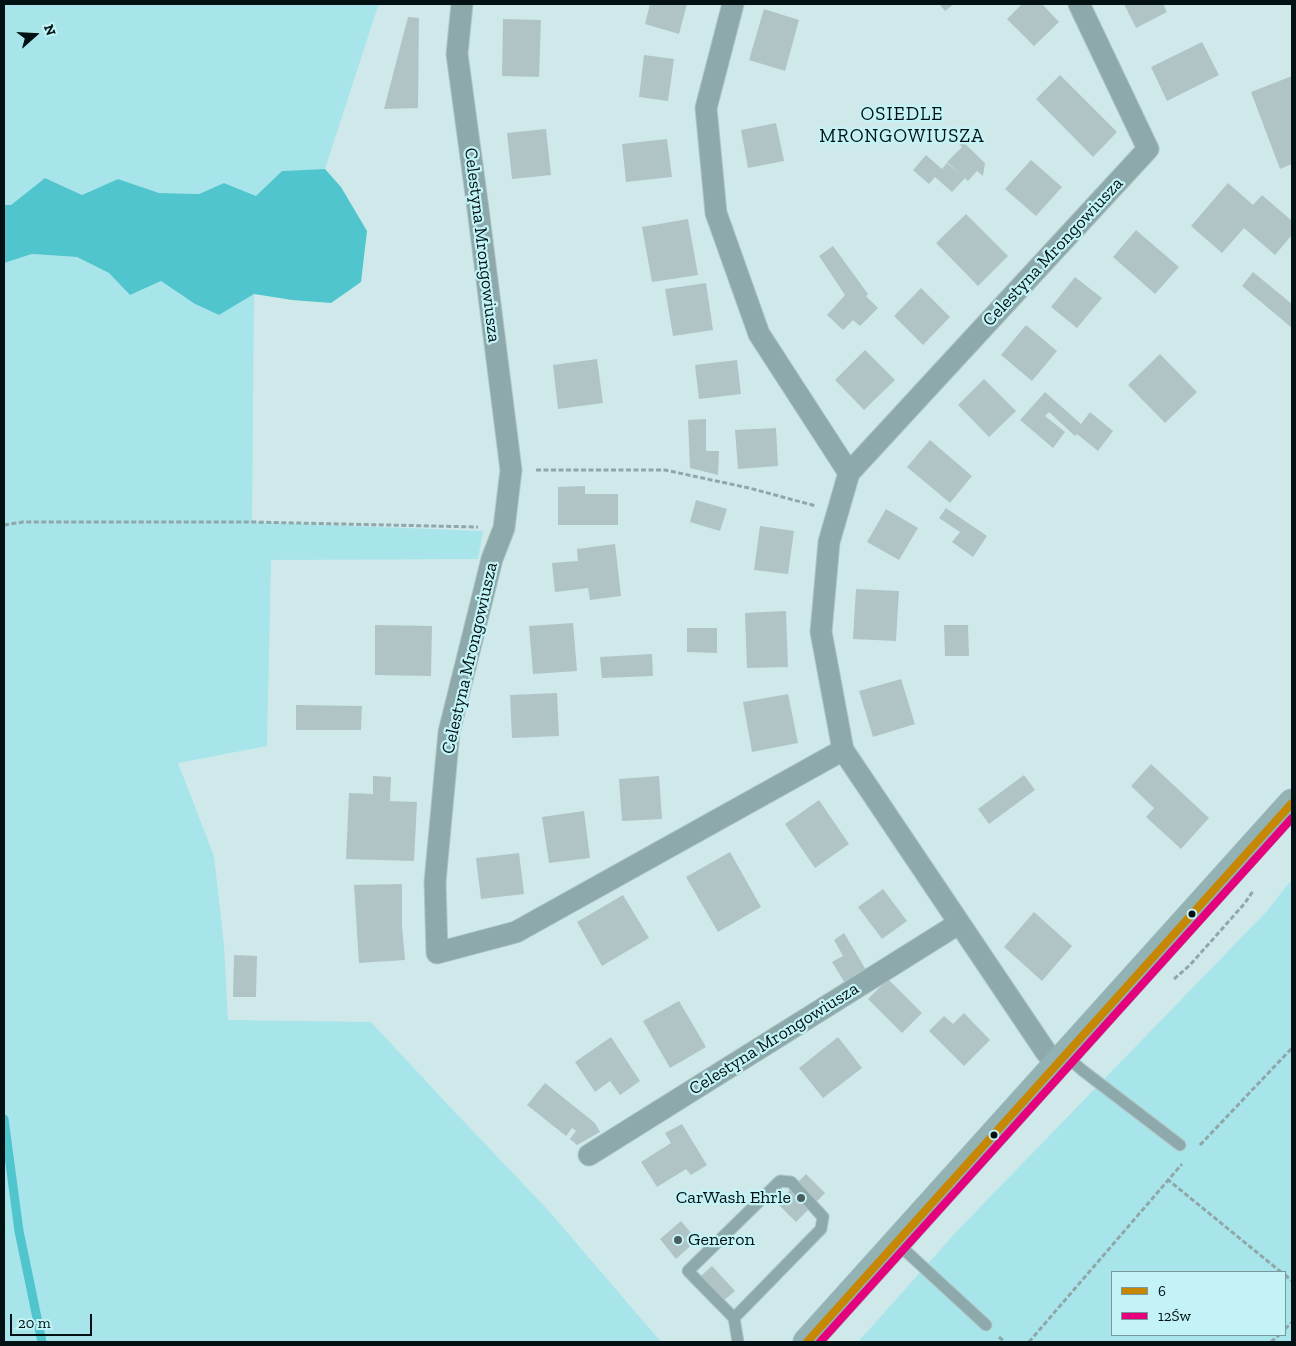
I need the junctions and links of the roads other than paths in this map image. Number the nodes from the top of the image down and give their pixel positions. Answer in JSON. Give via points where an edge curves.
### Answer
{"nodes":[{"id":1,"x":462,"y":4,"type":"edge"},
{"id":2,"x":733,"y":4,"type":"edge"},
{"id":3,"x":1079,"y":4,"type":"edge"},
{"id":4,"x":849,"y":473,"type":"junction"},
{"id":5,"x":843,"y":750,"type":"junction"},
{"id":6,"x":1292,"y":803,"type":"edge"},
{"id":7,"x":958,"y":924,"type":"junction"},
{"id":8,"x":1061,"y":1059,"type":"junction"},
{"id":9,"x":1180,"y":1144,"type":"dead end"},
{"id":10,"x":589,"y":1155,"type":"dead end"},
{"id":11,"x":897,"y":1243,"type":"junction"},
{"id":12,"x":734,"y":1318,"type":"junction"},
{"id":13,"x":986,"y":1325,"type":"dead end"},
{"id":14,"x":738,"y":1342,"type":"edge"},
{"id":15,"x":807,"y":1342,"type":"edge"}],
"edges":[{"from":1,"to":5,"type":"street","name":"Celestyna Mrongowiusza","via":[[457,54],[511,470],[504,528],[492,559],[449,732],[435,882],[437,953],[516,932]]},
{"from":2,"to":4,"type":"street","via":[[706,108],[716,213],[758,334]]},
{"from":3,"to":4,"type":"street","name":"Celestyna Mrongowiusza","via":[[1148,149]]},
{"from":4,"to":5,"type":"street","name":"Celestyna Mrongowiusza","via":[[829,542],[821,632]]},
{"from":5,"to":7,"type":"street","name":"Celestyna Mrongowiusza"},
{"from":6,"to":8,"type":"main road"},
{"from":7,"to":8,"type":"street","name":"Celestyna Mrongowiusza","via":[[1046,1052]]},
{"from":7,"to":10,"type":"street","name":"Celestyna Mrongowiusza"},
{"from":8,"to":9,"type":"lane","via":[[1082,1070]]},
{"from":8,"to":11,"type":"main road"},
{"from":11,"to":13,"type":"lane"},
{"from":11,"to":15,"type":"main road"},
{"from":12,"to":12,"type":"lane","via":[[821,1229],[822,1217],[791,1182],[780,1181],[688,1271]]},
{"from":12,"to":14,"type":"lane"}]}
